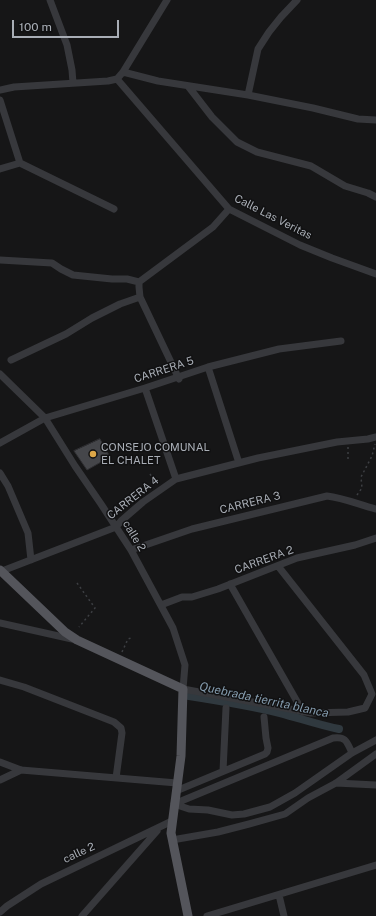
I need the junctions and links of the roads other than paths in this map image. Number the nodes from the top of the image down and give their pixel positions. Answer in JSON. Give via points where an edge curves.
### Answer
{"nodes":[{"id":1,"x":50,"y":0,"type":"edge"},
{"id":2,"x":167,"y":0,"type":"edge"},
{"id":3,"x":298,"y":0,"type":"edge"},
{"id":4,"x":123,"y":72,"type":"junction"},
{"id":5,"x":117,"y":79,"type":"junction"},
{"id":6,"x":73,"y":84,"type":"junction"},
{"id":7,"x":188,"y":86,"type":"junction"},
{"id":8,"x":0,"y":90,"type":"edge"},
{"id":9,"x":248,"y":95,"type":"junction"},
{"id":10,"x":0,"y":100,"type":"edge"},
{"id":11,"x":376,"y":120,"type":"edge"},
{"id":12,"x":20,"y":163,"type":"junction"},
{"id":13,"x":0,"y":169,"type":"edge"},
{"id":14,"x":376,"y":197,"type":"edge"},
{"id":15,"x":229,"y":209,"type":"junction"},
{"id":16,"x":114,"y":210,"type":"dead end"},
{"id":17,"x":0,"y":260,"type":"edge"},
{"id":18,"x":376,"y":274,"type":"edge"},
{"id":19,"x":139,"y":282,"type":"junction"},
{"id":20,"x":140,"y":297,"type":"junction"},
{"id":21,"x":341,"y":341,"type":"dead end"},
{"id":22,"x":11,"y":360,"type":"dead end"},
{"id":23,"x":208,"y":367,"type":"junction"},
{"id":24,"x":0,"y":374,"type":"edge"},
{"id":25,"x":179,"y":378,"type":"dead end"},
{"id":26,"x":145,"y":388,"type":"junction"},
{"id":27,"x":45,"y":418,"type":"junction"},
{"id":28,"x":375,"y":440,"type":"edge"},
{"id":29,"x":0,"y":443,"type":"edge"},
{"id":30,"x":239,"y":463,"type":"junction"},
{"id":31,"x":0,"y":473,"type":"edge"},
{"id":32,"x":176,"y":479,"type":"junction"},
{"id":33,"x":376,"y":510,"type":"edge"},
{"id":34,"x":116,"y":527,"type":"junction"},
{"id":35,"x":376,"y":538,"type":"edge"},
{"id":36,"x":131,"y":550,"type":"junction"},
{"id":37,"x":31,"y":560,"type":"junction"},
{"id":38,"x":278,"y":566,"type":"junction"},
{"id":39,"x":1,"y":570,"type":"edge"},
{"id":40,"x":230,"y":584,"type":"junction"},
{"id":41,"x":161,"y":605,"type":"junction"},
{"id":42,"x":0,"y":623,"type":"edge"},
{"id":43,"x":77,"y":640,"type":"junction"},
{"id":44,"x":0,"y":680,"type":"edge"},
{"id":45,"x":183,"y":689,"type":"junction"},
{"id":46,"x":226,"y":708,"type":"dead end"},
{"id":47,"x":303,"y":712,"type":"junction"},
{"id":48,"x":264,"y":717,"type":"dead end"},
{"id":49,"x":376,"y":740,"type":"edge"},
{"id":50,"x":352,"y":753,"type":"junction"},
{"id":51,"x":376,"y":754,"type":"edge"},
{"id":52,"x":0,"y":762,"type":"edge"},
{"id":53,"x":21,"y":770,"type":"junction"},
{"id":54,"x":223,"y":771,"type":"junction"},
{"id":55,"x":116,"y":778,"type":"junction"},
{"id":56,"x":0,"y":780,"type":"edge"},
{"id":57,"x":336,"y":783,"type":"junction"},
{"id":58,"x":376,"y":785,"type":"edge"},
{"id":59,"x":177,"y":787,"type":"junction"},
{"id":60,"x":174,"y":804,"type":"junction"},
{"id":61,"x":172,"y":821,"type":"junction"},
{"id":62,"x":160,"y":827,"type":"junction"},
{"id":63,"x":172,"y":840,"type":"junction"},
{"id":64,"x":376,"y":866,"type":"edge"},
{"id":65,"x":278,"y":895,"type":"junction"},
{"id":66,"x":0,"y":912,"type":"edge"},
{"id":67,"x":82,"y":916,"type":"edge"},
{"id":68,"x":188,"y":916,"type":"edge"},
{"id":69,"x":207,"y":916,"type":"edge"},
{"id":70,"x":284,"y":916,"type":"edge"}],
"edges":[{"from":1,"to":6,"type":"street","via":[[67,45]]},
{"from":2,"to":4,"type":"street"},
{"from":3,"to":9,"type":"street","via":[[281,17],[258,48]]},
{"from":4,"to":5,"type":"street"},
{"from":4,"to":7,"type":"street","via":[[158,82]]},
{"from":5,"to":6,"type":"street"},
{"from":5,"to":15,"type":"street","name":"Calle Las Veritas"},
{"from":6,"to":8,"type":"street"},
{"from":7,"to":9,"type":"street"},
{"from":7,"to":14,"type":"street","via":[[212,118],[237,142],[256,152],[311,166],[345,186]]},
{"from":9,"to":11,"type":"street","via":[[358,119]]},
{"from":10,"to":12,"type":"street"},
{"from":12,"to":13,"type":"street"},
{"from":12,"to":16,"type":"street"},
{"from":15,"to":18,"type":"street","name":"Calle Las Veritas","via":[[300,245]]},
{"from":15,"to":19,"type":"street","via":[[213,227]]},
{"from":17,"to":19,"type":"street","via":[[52,263],[72,275]]},
{"from":19,"to":20,"type":"street"},
{"from":20,"to":22,"type":"street","via":[[113,307],[66,334]]},
{"from":20,"to":25,"type":"street"},
{"from":21,"to":23,"type":"street","name":"CARRERA 5","via":[[279,349]]},
{"from":23,"to":26,"type":"street","name":"CARRERA 5"},
{"from":23,"to":30,"type":"street"},
{"from":24,"to":27,"type":"street","name":"calle 2"},
{"from":26,"to":27,"type":"street","name":"CARRERA 5"},
{"from":26,"to":32,"type":"street"},
{"from":27,"to":29,"type":"street","name":"CARRERA 5"},
{"from":27,"to":34,"type":"street","name":"calle 2"},
{"from":28,"to":30,"type":"street","name":"CARRERA 4","via":[[337,442]]},
{"from":30,"to":32,"type":"street","name":"CARRERA 4"},
{"from":31,"to":37,"type":"street","via":[[28,534]]},
{"from":32,"to":34,"type":"street","name":"CARRERA 4","via":[[120,521]]},
{"from":33,"to":36,"type":"street","name":"CARRERA 3","via":[[338,497],[327,496],[192,529]]},
{"from":34,"to":36,"type":"street","name":"calle 2"},
{"from":34,"to":37,"type":"street","name":"CARRERA 4"},
{"from":35,"to":38,"type":"street","name":"CARRERA 2","via":[[297,558]]},
{"from":36,"to":41,"type":"street","name":"calle 2"},
{"from":37,"to":39,"type":"street","name":"CARRERA 4"},
{"from":38,"to":40,"type":"street","name":"CARRERA 2"},
{"from":38,"to":47,"type":"street","via":[[364,675],[372,694],[365,708],[354,711]]},
{"from":39,"to":43,"type":"main road","via":[[65,632]]},
{"from":40,"to":41,"type":"street","name":"CARRERA 2","via":[[192,598],[182,597]]},
{"from":40,"to":47,"type":"street"},
{"from":41,"to":45,"type":"street","name":"calle 2","via":[[173,628],[185,665]]},
{"from":42,"to":43,"type":"street"},
{"from":43,"to":45,"type":"main road"},
{"from":44,"to":55,"type":"street","via":[[114,722],[121,728],[122,733]]},
{"from":45,"to":47,"type":"street"},
{"from":45,"to":59,"type":"main road","via":[[181,756]]},
{"from":46,"to":54,"type":"street"},
{"from":48,"to":54,"type":"street","via":[[267,752]]},
{"from":49,"to":50,"type":"street"},
{"from":50,"to":60,"type":"street","via":[[295,793],[270,807],[232,815]]},
{"from":50,"to":60,"type":"street","via":[[346,741],[342,738],[333,738]]},
{"from":51,"to":57,"type":"street"},
{"from":52,"to":53,"type":"street"},
{"from":53,"to":55,"type":"street"},
{"from":53,"to":56,"type":"street"},
{"from":54,"to":59,"type":"street"},
{"from":55,"to":59,"type":"street"},
{"from":57,"to":58,"type":"street"},
{"from":57,"to":63,"type":"street","via":[[285,814],[218,832]]},
{"from":59,"to":60,"type":"main road"},
{"from":60,"to":61,"type":"main road"},
{"from":61,"to":62,"type":"street","name":"calle 2"},
{"from":61,"to":63,"type":"main road"},
{"from":62,"to":66,"type":"street","name":"calle 2","via":[[41,884]]},
{"from":62,"to":67,"type":"street"},
{"from":63,"to":68,"type":"main road"},
{"from":64,"to":65,"type":"street"},
{"from":65,"to":69,"type":"street"},
{"from":65,"to":70,"type":"street"}]}
